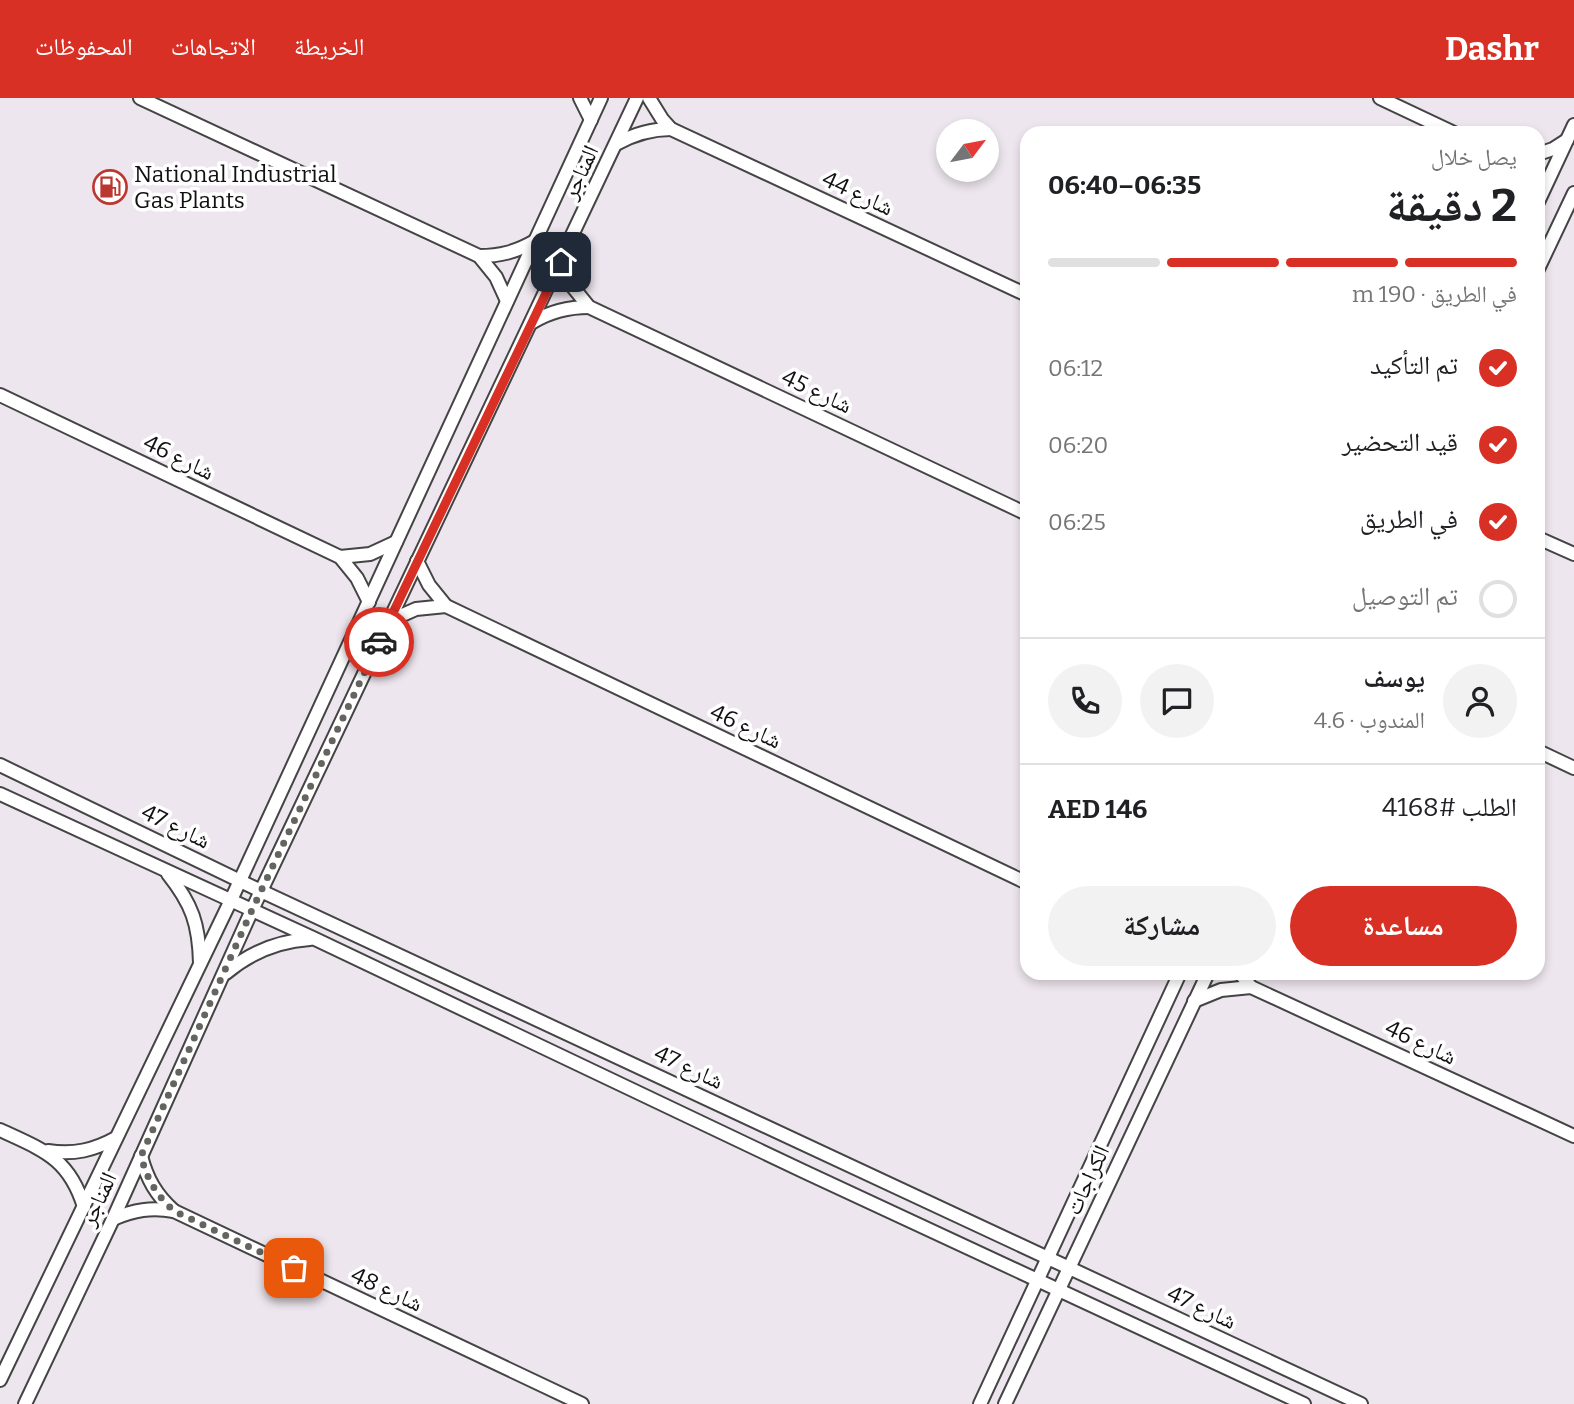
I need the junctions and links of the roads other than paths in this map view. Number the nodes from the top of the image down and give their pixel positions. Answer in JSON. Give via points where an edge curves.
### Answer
{"nodes":[{"id":1,"x":140,"y":98,"type":"edge"},
{"id":2,"x":580,"y":98,"type":"edge"},
{"id":3,"x":601,"y":98,"type":"edge"},
{"id":4,"x":638,"y":98,"type":"edge"},
{"id":5,"x":649,"y":98,"type":"edge"},
{"id":6,"x":1380,"y":98,"type":"edge"},
{"id":7,"x":590,"y":120,"type":"junction"},
{"id":8,"x":1574,"y":125,"type":"edge"},
{"id":9,"x":1439,"y":126,"type":"edge"},
{"id":10,"x":671,"y":129,"type":"junction"},
{"id":11,"x":1567,"y":140,"type":"junction"},
{"id":12,"x":615,"y":145,"type":"junction"},
{"id":13,"x":1545,"y":152,"type":"edge"},
{"id":14,"x":1545,"y":187,"type":"edge"},
{"id":15,"x":1574,"y":193,"type":"edge"},
{"id":16,"x":1574,"y":218,"type":"edge"},
{"id":17,"x":1558,"y":228,"type":"junction"},
{"id":18,"x":535,"y":240,"type":"junction"},
{"id":19,"x":1545,"y":255,"type":"edge"},
{"id":20,"x":479,"y":256,"type":"junction"},
{"id":21,"x":561,"y":262,"type":"junction"},
{"id":22,"x":1020,"y":292,"type":"edge"},
{"id":23,"x":507,"y":301,"type":"junction"},
{"id":24,"x":589,"y":307,"type":"junction"},
{"id":25,"x":533,"y":322,"type":"junction"},
{"id":26,"x":0,"y":395,"type":"edge"},
{"id":27,"x":1020,"y":511,"type":"edge"},
{"id":28,"x":1545,"y":540,"type":"edge"},
{"id":29,"x":397,"y":542,"type":"junction"},
{"id":30,"x":1574,"y":554,"type":"edge"},
{"id":31,"x":340,"y":557,"type":"junction"},
{"id":32,"x":417,"y":561,"type":"junction"},
{"id":33,"x":369,"y":602,"type":"junction"},
{"id":34,"x":446,"y":606,"type":"junction"},
{"id":35,"x":389,"y":621,"type":"junction"},
{"id":36,"x":1545,"y":754,"type":"edge"},
{"id":37,"x":0,"y":765,"type":"edge"},
{"id":38,"x":1574,"y":768,"type":"edge"},
{"id":39,"x":0,"y":794,"type":"edge"},
{"id":40,"x":165,"y":871,"type":"junction"},
{"id":41,"x":240,"y":880,"type":"junction"},
{"id":42,"x":1020,"y":880,"type":"edge"},
{"id":43,"x":261,"y":891,"type":"junction"},
{"id":44,"x":231,"y":900,"type":"junction"},
{"id":45,"x":252,"y":910,"type":"junction"},
{"id":46,"x":313,"y":938,"type":"junction"},
{"id":47,"x":200,"y":965,"type":"junction"},
{"id":48,"x":223,"y":976,"type":"junction"},
{"id":49,"x":1174,"y":980,"type":"edge"},
{"id":50,"x":1205,"y":980,"type":"edge"},
{"id":51,"x":1246,"y":980,"type":"edge"},
{"id":52,"x":1251,"y":987,"type":"junction"},
{"id":53,"x":1194,"y":1002,"type":"junction"},
{"id":54,"x":0,"y":1130,"type":"edge"},
{"id":55,"x":1574,"y":1136,"type":"edge"},
{"id":56,"x":116,"y":1138,"type":"junction"},
{"id":57,"x":45,"y":1151,"type":"junction"},
{"id":58,"x":141,"y":1156,"type":"junction"},
{"id":59,"x":84,"y":1207,"type":"junction"},
{"id":60,"x":174,"y":1211,"type":"junction"},
{"id":61,"x":113,"y":1219,"type":"junction"},
{"id":62,"x":1048,"y":1258,"type":"junction"},
{"id":63,"x":1069,"y":1268,"type":"junction"},
{"id":64,"x":1038,"y":1279,"type":"junction"},
{"id":65,"x":1059,"y":1289,"type":"junction"},
{"id":66,"x":0,"y":1380,"type":"edge"},
{"id":67,"x":25,"y":1404,"type":"edge"},
{"id":68,"x":582,"y":1404,"type":"edge"},
{"id":69,"x":980,"y":1404,"type":"edge"},
{"id":70,"x":1005,"y":1404,"type":"edge"},
{"id":71,"x":1304,"y":1404,"type":"edge"},
{"id":72,"x":1361,"y":1404,"type":"edge"}],
"edges":[{"from":1,"to":20,"type":"street"},
{"from":2,"to":7,"type":"street"},
{"from":3,"to":7,"type":"street","name":"المناجر"},
{"from":4,"to":12,"type":"street","name":"المناجر"},
{"from":5,"to":10,"type":"street","name":"شارع 44"},
{"from":6,"to":9,"type":"street"},
{"from":7,"to":18,"type":"street","name":"المناجر"},
{"from":8,"to":11,"type":"street"},
{"from":10,"to":12,"type":"street","via":[[642,132]]},
{"from":10,"to":22,"type":"street","name":"شارع 44"},
{"from":11,"to":13,"type":"street"},
{"from":11,"to":14,"type":"street"},
{"from":12,"to":21,"type":"street","name":"المناجر"},
{"from":15,"to":17,"type":"street"},
{"from":16,"to":17,"type":"street"},
{"from":17,"to":19,"type":"street"},
{"from":18,"to":20,"type":"street","via":[[508,253]]},
{"from":18,"to":23,"type":"street","name":"المناجر"},
{"from":20,"to":23,"type":"street"},
{"from":21,"to":24,"type":"street","name":"شارع 45"},
{"from":21,"to":25,"type":"street","name":"المناجر"},
{"from":23,"to":29,"type":"street","name":"المناجر"},
{"from":24,"to":25,"type":"street","via":[[559,309]]},
{"from":24,"to":27,"type":"street","name":"شارع 45"},
{"from":25,"to":32,"type":"street","name":"المناجر"},
{"from":26,"to":31,"type":"street","name":"شارع 46"},
{"from":28,"to":30,"type":"street"},
{"from":29,"to":31,"type":"street","via":[[370,554]]},
{"from":29,"to":33,"type":"street","name":"المناجر"},
{"from":31,"to":33,"type":"street","name":"شارع 46"},
{"from":32,"to":34,"type":"street","name":"شارع 46"},
{"from":32,"to":35,"type":"street","name":"المناجر"},
{"from":33,"to":41,"type":"street","name":"المناجر"},
{"from":34,"to":35,"type":"street","via":[[416,609]]},
{"from":34,"to":42,"type":"street","name":"شارع 46"},
{"from":35,"to":43,"type":"street","name":"المناجر"},
{"from":36,"to":38,"type":"street"},
{"from":37,"to":41,"type":"street","name":"شارع 47"},
{"from":39,"to":40,"type":"street","name":"شارع 47"},
{"from":40,"to":44,"type":"street","name":"شارع 47"},
{"from":40,"to":47,"type":"street","via":[[193,914]]},
{"from":41,"to":43,"type":"street","name":"شارع 47"},
{"from":41,"to":44,"type":"street","name":"المناجر"},
{"from":43,"to":45,"type":"street","name":"المناجر"},
{"from":43,"to":62,"type":"street","name":"شارع 47"},
{"from":44,"to":45,"type":"street","name":"شارع 47"},
{"from":44,"to":47,"type":"street","name":"المناجر"},
{"from":45,"to":46,"type":"street","name":"شارع 47"},
{"from":45,"to":48,"type":"street","name":"المناجر"},
{"from":46,"to":48,"type":"street","via":[[255,952]]},
{"from":46,"to":64,"type":"street","name":"شارع 47"},
{"from":47,"to":56,"type":"street","name":"المناجر"},
{"from":48,"to":58,"type":"street","name":"المناجر"},
{"from":49,"to":62,"type":"street","name":"الكراجات"},
{"from":50,"to":53,"type":"street","name":"الكراجات"},
{"from":51,"to":52,"type":"street","name":"شارع 46"},
{"from":52,"to":53,"type":"street","via":[[1222,990]]},
{"from":52,"to":55,"type":"street","name":"شارع 46"},
{"from":53,"to":63,"type":"street","name":"الكراجات"},
{"from":54,"to":57,"type":"street"},
{"from":56,"to":57,"type":"street","via":[[82,1152]]},
{"from":56,"to":59,"type":"street","name":"المناجر"},
{"from":57,"to":59,"type":"street","via":[[70,1175]]},
{"from":58,"to":60,"type":"street","name":"شارع 48","via":[[152,1187]]},
{"from":58,"to":61,"type":"street","name":"المناجر"},
{"from":59,"to":66,"type":"street","name":"المناجر"},
{"from":60,"to":61,"type":"street","name":"شارع 48","via":[[143,1209]]},
{"from":60,"to":68,"type":"street","name":"شارع 48"},
{"from":61,"to":67,"type":"street","name":"المناجر"},
{"from":62,"to":63,"type":"street","name":"شارع 47"},
{"from":62,"to":64,"type":"street","name":"الكراجات"},
{"from":63,"to":65,"type":"street","name":"الكراجات"},
{"from":63,"to":72,"type":"street","name":"شارع 47"},
{"from":64,"to":65,"type":"street","name":"شارع 47"},
{"from":64,"to":69,"type":"street","name":"الكراجات"},
{"from":65,"to":70,"type":"street","name":"الكراجات"},
{"from":65,"to":71,"type":"street","name":"شارع 47"}]}
